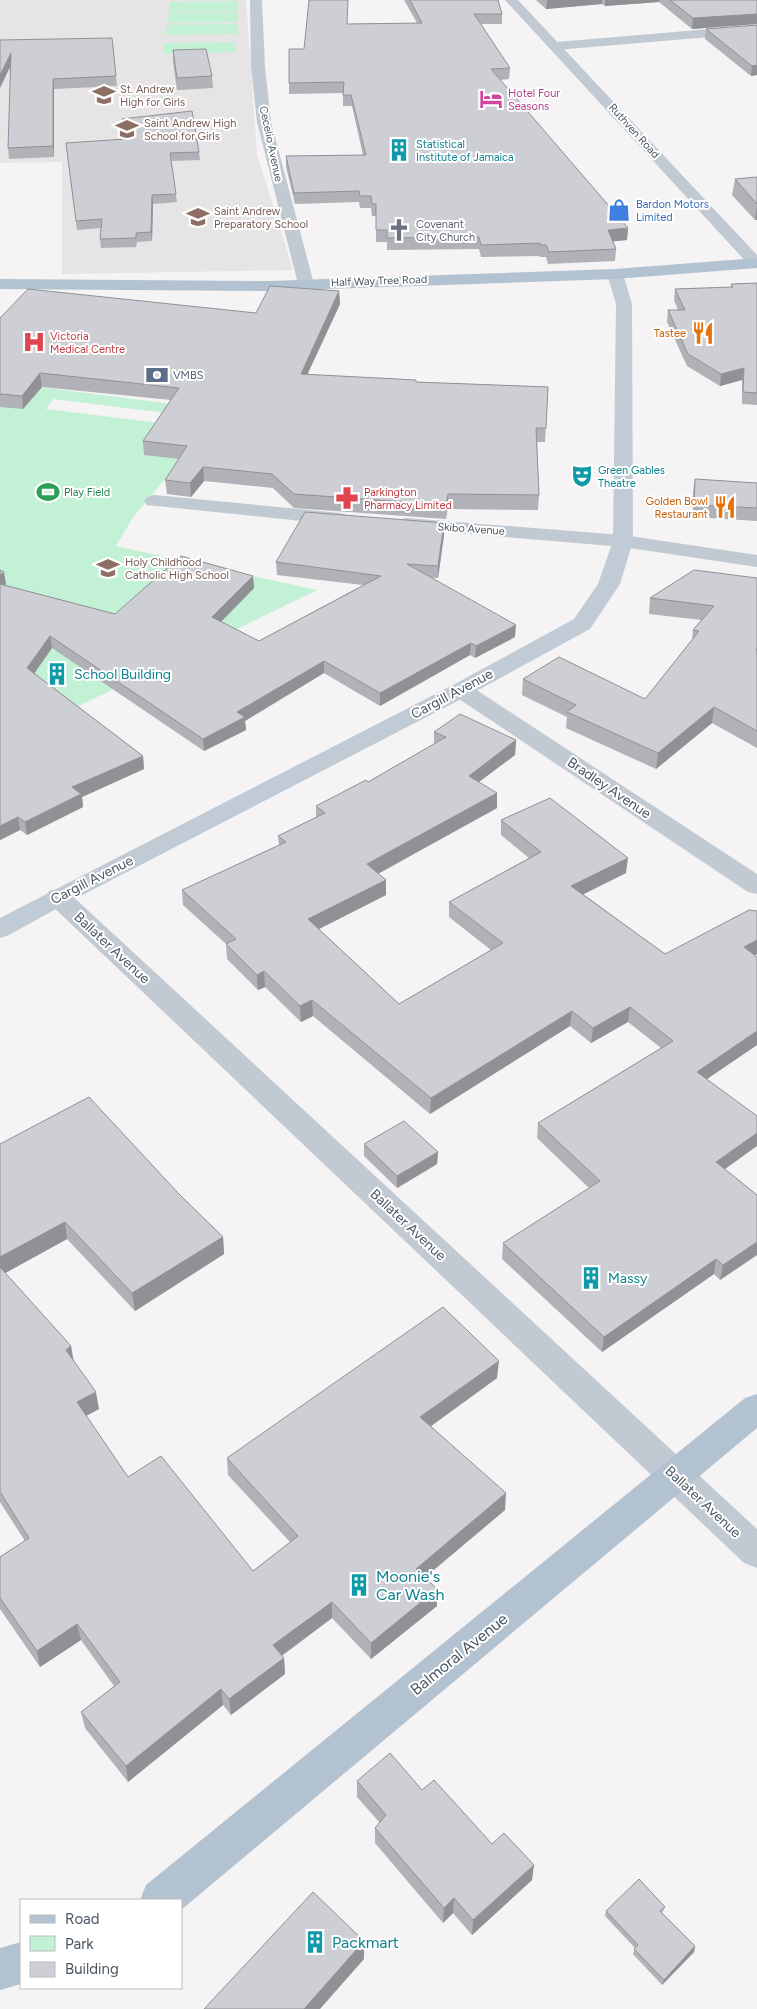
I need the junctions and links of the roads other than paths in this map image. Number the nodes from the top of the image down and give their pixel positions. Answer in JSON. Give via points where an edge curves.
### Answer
{"nodes":[{"id":1,"x":256,"y":0,"type":"edge"},
{"id":2,"x":512,"y":0,"type":"edge"},
{"id":3,"x":757,"y":29,"type":"edge"},
{"id":4,"x":556,"y":46,"type":"junction"},
{"id":5,"x":756,"y":263,"type":"edge"},
{"id":6,"x":615,"y":274,"type":"junction"},
{"id":7,"x":0,"y":284,"type":"edge"},
{"id":8,"x":306,"y":284,"type":"junction"},
{"id":9,"x":154,"y":501,"type":"dead end"},
{"id":10,"x":360,"y":521,"type":"edge"},
{"id":11,"x":389,"y":523,"type":"edge"},
{"id":12,"x":623,"y":541,"type":"junction"},
{"id":13,"x":757,"y":561,"type":"edge"},
{"id":14,"x":461,"y":690,"type":"junction"},
{"id":15,"x":757,"y":886,"type":"edge"},
{"id":16,"x":58,"y":897,"type":"junction"},
{"id":17,"x":0,"y":930,"type":"edge"},
{"id":18,"x":757,"y":1408,"type":"edge"},
{"id":19,"x":676,"y":1476,"type":"junction"},
{"id":20,"x":757,"y":1552,"type":"edge"},
{"id":21,"x":162,"y":1899,"type":"edge"},
{"id":22,"x":20,"y":1963,"type":"edge"},
{"id":23,"x":0,"y":1969,"type":"edge"}],
"edges":[{"from":1,"to":8,"type":"street","name":"Cecelio Avenue","via":[[264,122]]},
{"from":2,"to":4,"type":"street","name":"Ruthven Road"},
{"from":3,"to":4,"type":"street"},
{"from":4,"to":5,"type":"street","name":"Ruthven Road"},
{"from":5,"to":6,"type":"main road","name":"Half Way Tree Road"},
{"from":6,"to":8,"type":"main road","name":"Half Way Tree Road"},
{"from":6,"to":12,"type":"main road","name":"Cargill Avenue","via":[[624,304]]},
{"from":7,"to":8,"type":"main road","name":"Half Way Tree Road"},
{"from":9,"to":10,"type":"street"},
{"from":11,"to":12,"type":"street","name":"Skibo Avenue"},
{"from":12,"to":13,"type":"street","name":"Skibo Avenue"},
{"from":12,"to":14,"type":"main road","name":"Cargill Avenue","via":[[609,584],[582,624]]},
{"from":14,"to":15,"type":"street","name":"Bradley Avenue"},
{"from":14,"to":16,"type":"main road","name":"Cargill Avenue"},
{"from":16,"to":17,"type":"main road","name":"Cargill Avenue"},
{"from":16,"to":19,"type":"street","name":"Ballater Avenue"},
{"from":18,"to":19,"type":"main road","name":"Balmoral Avenue"},
{"from":19,"to":20,"type":"street","name":"Ballater Avenue"},
{"from":19,"to":21,"type":"main road","name":"Balmoral Avenue"},
{"from":22,"to":23,"type":"main road"}]}
